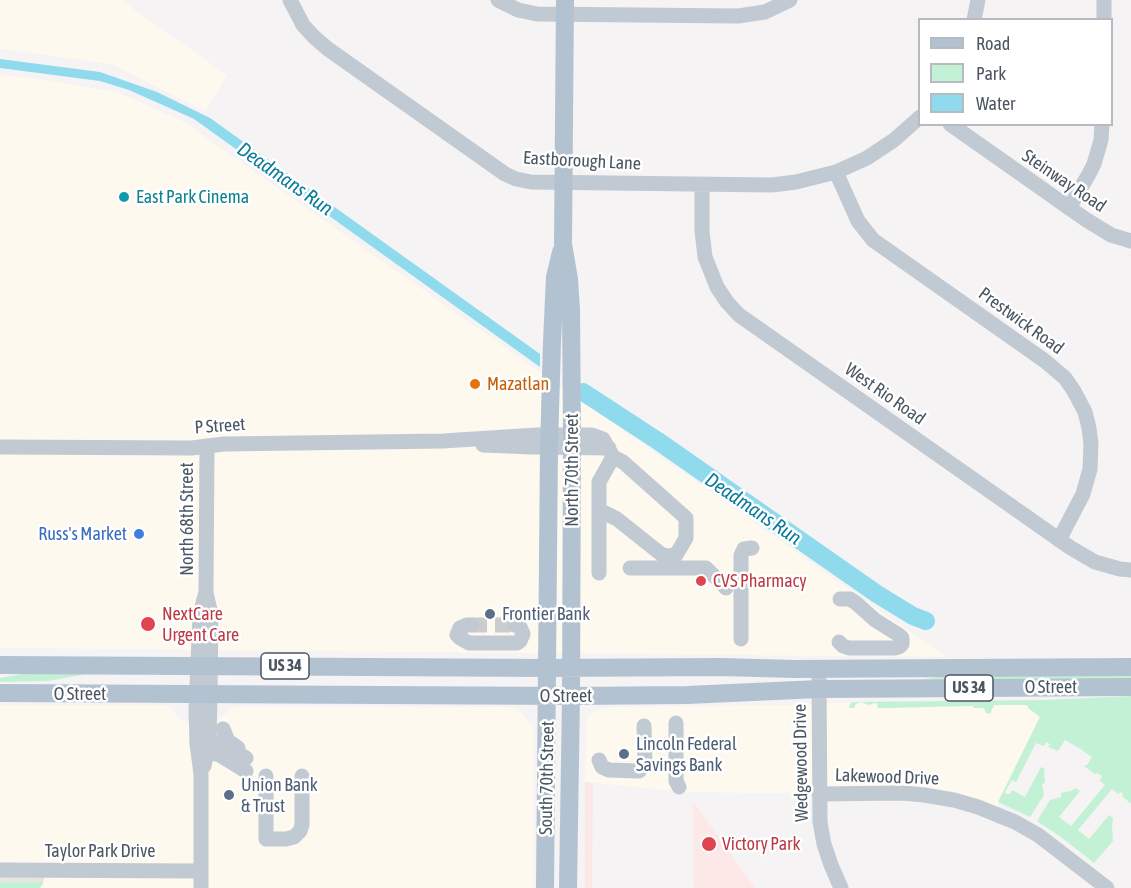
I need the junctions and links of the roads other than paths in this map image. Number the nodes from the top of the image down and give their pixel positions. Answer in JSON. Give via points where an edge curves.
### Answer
{"nodes":[{"id":1,"x":290,"y":0,"type":"edge"},
{"id":2,"x":498,"y":0,"type":"edge"},
{"id":3,"x":790,"y":0,"type":"edge"},
{"id":4,"x":978,"y":0,"type":"edge"},
{"id":5,"x":1104,"y":0,"type":"edge"},
{"id":6,"x":565,"y":8,"type":"edge"},
{"id":7,"x":974,"y":18,"type":"edge"},
{"id":8,"x":1104,"y":18,"type":"edge"},
{"id":9,"x":918,"y":119,"type":"edge"},
{"id":10,"x":953,"y":126,"type":"edge"},
{"id":11,"x":1102,"y":126,"type":"edge"},
{"id":12,"x":836,"y":172,"type":"junction"},
{"id":13,"x":563,"y":183,"type":"junction"},
{"id":14,"x":702,"y":185,"type":"junction"},
{"id":15,"x":1069,"y":208,"type":"junction"},
{"id":16,"x":1131,"y":241,"type":"edge"},
{"id":17,"x":563,"y":244,"type":"junction"},
{"id":18,"x":550,"y":441,"type":"junction"},
{"id":19,"x":572,"y":442,"type":"junction"},
{"id":20,"x":207,"y":446,"type":"junction"},
{"id":21,"x":0,"y":447,"type":"edge"},
{"id":22,"x":611,"y":453,"type":"junction"},
{"id":23,"x":600,"y":510,"type":"junction"},
{"id":24,"x":1059,"y":540,"type":"junction"},
{"id":25,"x":752,"y":548,"type":"dead end"},
{"id":26,"x":630,"y":568,"type":"dead end"},
{"id":27,"x":1131,"y":570,"type":"edge"},
{"id":28,"x":599,"y":573,"type":"dead end"},
{"id":29,"x":726,"y":588,"type":"dead end"},
{"id":30,"x":840,"y":599,"type":"dead end"},
{"id":31,"x":472,"y":625,"type":"dead end"},
{"id":32,"x":514,"y":625,"type":"dead end"},
{"id":33,"x":741,"y":639,"type":"dead end"},
{"id":34,"x":839,"y":642,"type":"dead end"},
{"id":35,"x":0,"y":665,"type":"edge"},
{"id":36,"x":204,"y":667,"type":"junction"},
{"id":37,"x":1131,"y":667,"type":"edge"},
{"id":38,"x":548,"y":668,"type":"junction"},
{"id":39,"x":571,"y":668,"type":"junction"},
{"id":40,"x":819,"y":669,"type":"junction"},
{"id":41,"x":1131,"y":687,"type":"edge"},
{"id":42,"x":819,"y":689,"type":"junction"},
{"id":43,"x":0,"y":693,"type":"edge"},
{"id":44,"x":203,"y":694,"type":"junction"},
{"id":45,"x":548,"y":696,"type":"junction"},
{"id":46,"x":571,"y":696,"type":"junction"},
{"id":47,"x":676,"y":723,"type":"dead end"},
{"id":48,"x":644,"y":726,"type":"dead end"},
{"id":49,"x":223,"y":729,"type":"dead end"},
{"id":50,"x":208,"y":747,"type":"junction"},
{"id":51,"x":599,"y":760,"type":"dead end"},
{"id":52,"x":201,"y":774,"type":"junction"},
{"id":53,"x":266,"y":776,"type":"dead end"},
{"id":54,"x":302,"y":776,"type":"dead end"},
{"id":55,"x":679,"y":787,"type":"dead end"},
{"id":56,"x":819,"y":794,"type":"junction"},
{"id":57,"x":0,"y":870,"type":"edge"},
{"id":58,"x":200,"y":871,"type":"junction"},
{"id":59,"x":201,"y":888,"type":"edge"},
{"id":60,"x":545,"y":888,"type":"edge"},
{"id":61,"x":568,"y":888,"type":"edge"},
{"id":62,"x":841,"y":888,"type":"edge"},
{"id":63,"x":1107,"y":888,"type":"edge"}],
"edges":[{"from":1,"to":13,"type":"street","name":"Eastborough Lane","via":[[303,25],[328,50],[505,174],[531,182]]},
{"from":2,"to":6,"type":"street","via":[[524,12]]},
{"from":3,"to":6,"type":"street","via":[[765,12],[738,16]]},
{"from":4,"to":7,"type":"street"},
{"from":5,"to":8,"type":"street"},
{"from":6,"to":13,"type":"main road","name":"North 70th Street"},
{"from":9,"to":12,"type":"street","name":"Eastborough Lane","via":[[877,152]]},
{"from":10,"to":15,"type":"street","name":"Steinway Road"},
{"from":11,"to":15,"type":"street","via":[[1094,164]]},
{"from":12,"to":14,"type":"street","name":"Eastborough Lane","via":[[772,185]]},
{"from":12,"to":24,"type":"street","name":"Prestwick Road","via":[[858,221],[873,240],[1045,361],[1074,391],[1089,428],[1090,469],[1083,494]]},
{"from":13,"to":14,"type":"street","name":"Eastborough Lane"},
{"from":13,"to":17,"type":"main road","name":"North 70th Street"},
{"from":14,"to":24,"type":"street","name":"West Rio Road","via":[[705,257],[717,288],[739,315]]},
{"from":15,"to":16,"type":"street","name":"Steinway Road","via":[[1102,230]]},
{"from":17,"to":18,"type":"main road","name":"North 70th Street","via":[[555,277]]},
{"from":17,"to":19,"type":"main road","name":"North 70th Street","via":[[572,310]]},
{"from":18,"to":19,"type":"street","name":"P Street"},
{"from":18,"to":20,"type":"street","name":"P Street","via":[[491,437]]},
{"from":18,"to":38,"type":"main road","name":"North 70th Street"},
{"from":19,"to":22,"type":"street","name":"P Street"},
{"from":19,"to":39,"type":"main road","name":"North 70th Street"},
{"from":20,"to":21,"type":"street","name":"P Street"},
{"from":20,"to":36,"type":"street","name":"North 68th Street","via":[[206,592],[211,614]]},
{"from":22,"to":23,"type":"street","via":[[599,482]]},
{"from":22,"to":23,"type":"street","via":[[686,518],[686,538],[676,555],[667,556]]},
{"from":23,"to":28,"type":"street"},
{"from":24,"to":27,"type":"street","name":"West Rio Road","via":[[1095,562]]},
{"from":25,"to":33,"type":"street","via":[[744,549],[741,555]]},
{"from":26,"to":29,"type":"street","via":[[706,568]]},
{"from":30,"to":34,"type":"street","via":[[856,603],[899,635],[902,644],[895,648],[849,648]]},
{"from":31,"to":32,"type":"street","via":[[460,628],[457,635],[469,642],[517,642],[523,634]]},
{"from":35,"to":36,"type":"main road","name":"O Street","number":"US 34"},
{"from":36,"to":38,"type":"main road","name":"O Street","number":"US 34"},
{"from":36,"to":44,"type":"street","name":"North 68th Street"},
{"from":37,"to":40,"type":"main road","name":"O Street","number":"US 34"},
{"from":38,"to":39,"type":"main road","name":"O Street","number":"US 34"},
{"from":38,"to":45,"type":"main road","name":"South 70th Street"},
{"from":39,"to":40,"type":"main road","name":"O Street","number":"US 34"},
{"from":39,"to":46,"type":"main road","name":"North 70th Street"},
{"from":40,"to":42,"type":"street","name":"Wedgewood Drive"},
{"from":41,"to":42,"type":"main road","name":"O Street","number":"US 34"},
{"from":42,"to":46,"type":"main road","name":"O Street","number":"US 34"},
{"from":42,"to":56,"type":"street","name":"Wedgewood Drive"},
{"from":43,"to":44,"type":"main road","name":"O Street","number":"US 34"},
{"from":44,"to":45,"type":"main road","name":"O Street","number":"US 34"},
{"from":44,"to":50,"type":"street"},
{"from":44,"to":52,"type":"street","via":[[197,744]]},
{"from":45,"to":46,"type":"main road","name":"O Street","number":"US 34"},
{"from":45,"to":60,"type":"main road","name":"South 70th Street"},
{"from":46,"to":61,"type":"main road","name":"South 70th Street"},
{"from":47,"to":55,"type":"street"},
{"from":48,"to":51,"type":"street","via":[[645,765],[639,771],[609,770]]},
{"from":49,"to":50,"type":"street","via":[[229,743],[246,762],[220,755]]},
{"from":50,"to":52,"type":"street"},
{"from":52,"to":58,"type":"street"},
{"from":53,"to":54,"type":"street","via":[[266,839],[286,839],[300,831]]},
{"from":56,"to":62,"type":"street","name":"Wedgewood Drive","via":[[824,844]]},
{"from":56,"to":63,"type":"street","name":"Lakewood Drive","via":[[903,793],[978,807],[1038,835]]},
{"from":57,"to":58,"type":"street","name":"Taylor Park Drive"},
{"from":58,"to":59,"type":"street"}]}
